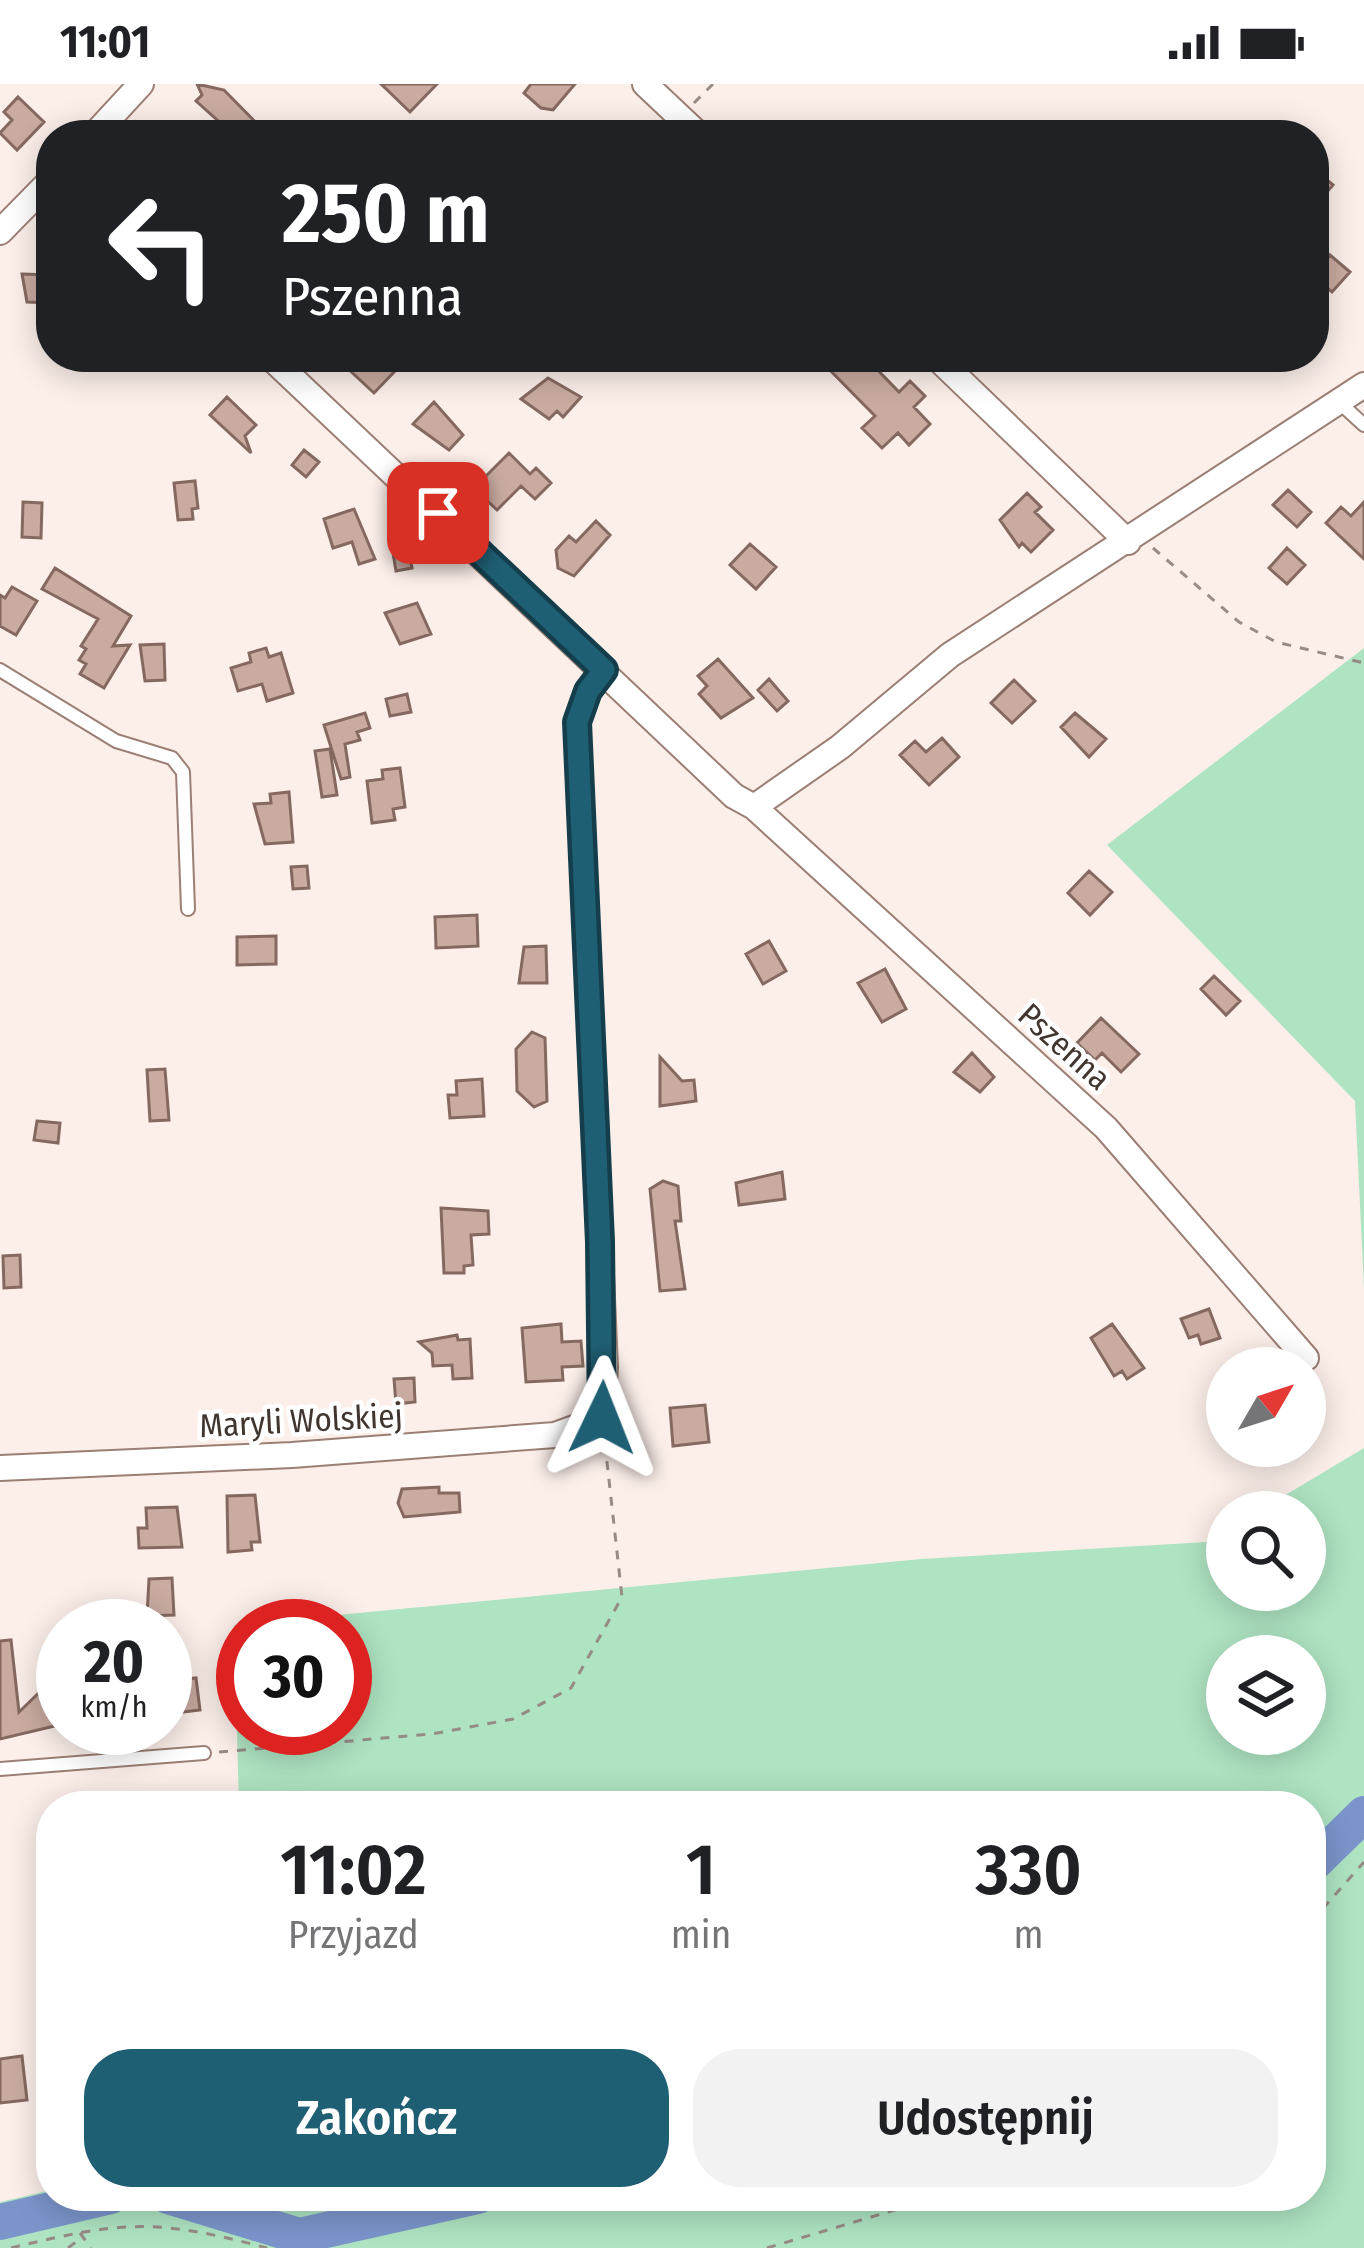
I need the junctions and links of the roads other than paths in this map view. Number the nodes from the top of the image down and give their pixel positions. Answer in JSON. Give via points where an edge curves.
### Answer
{"nodes":[{"id":1,"x":142,"y":84,"type":"edge"},
{"id":2,"x":645,"y":84,"type":"edge"},
{"id":3,"x":108,"y":120,"type":"edge"},
{"id":4,"x":683,"y":120,"type":"edge"},
{"id":5,"x":36,"y":195,"type":"edge"},
{"id":6,"x":0,"y":232,"type":"edge"},
{"id":7,"x":286,"y":372,"type":"edge"},
{"id":8,"x":952,"y":372,"type":"edge"},
{"id":9,"x":1364,"y":385,"type":"edge"},
{"id":10,"x":1340,"y":403,"type":"junction"},
{"id":11,"x":1364,"y":425,"type":"edge"},
{"id":12,"x":1128,"y":542,"type":"junction"},
{"id":13,"x":0,"y":670,"type":"edge"},
{"id":14,"x":604,"y":670,"type":"junction"},
{"id":15,"x":754,"y":807,"type":"junction"},
{"id":16,"x":188,"y":909,"type":"dead end"},
{"id":17,"x":1296,"y":1347,"type":"edge"},
{"id":18,"x":0,"y":1468,"type":"edge"},
{"id":19,"x":204,"y":1753,"type":"road end"},
{"id":20,"x":0,"y":1769,"type":"edge"}],
"edges":[{"from":1,"to":3,"type":"street"},
{"from":2,"to":4,"type":"street"},
{"from":5,"to":6,"type":"street"},
{"from":7,"to":14,"type":"street","name":"Pszenna"},
{"from":8,"to":12,"type":"street"},
{"from":9,"to":10,"type":"street"},
{"from":10,"to":11,"type":"lane"},
{"from":10,"to":12,"type":"street"},
{"from":12,"to":15,"type":"street","via":[[950,655]]},
{"from":13,"to":16,"type":"lane","via":[[116,740],[172,758],[183,772]]},
{"from":14,"to":15,"type":"street","name":"Pszenna"},
{"from":14,"to":18,"type":"street","name":"Maryli Wolskiej","via":[[577,722],[602,1418],[555,1436]]},
{"from":15,"to":17,"type":"street","name":"Pszenna","via":[[1106,1128]]},
{"from":19,"to":20,"type":"lane"}]}
